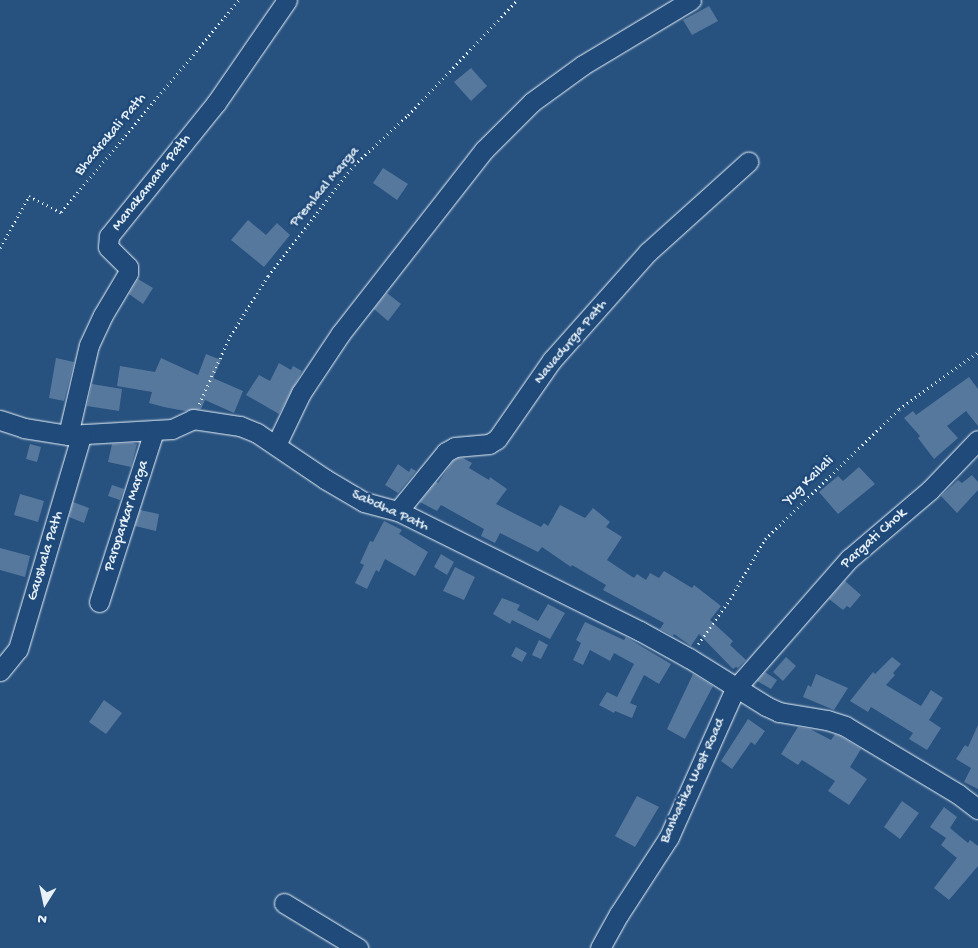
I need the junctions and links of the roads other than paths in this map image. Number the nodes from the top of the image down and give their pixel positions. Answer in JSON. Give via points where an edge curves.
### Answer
{"nodes":[{"id":1,"x":287,"y":0,"type":"edge"},
{"id":2,"x":691,"y":0,"type":"edge"},
{"id":3,"x":748,"y":162,"type":"dead end"},
{"id":4,"x":0,"y":420,"type":"edge"},
{"id":5,"x":154,"y":431,"type":"junction"},
{"id":6,"x":75,"y":435,"type":"junction"},
{"id":7,"x":978,"y":440,"type":"edge"},
{"id":8,"x":276,"y":445,"type":"junction"},
{"id":9,"x":398,"y":511,"type":"junction"},
{"id":10,"x":99,"y":602,"type":"dead end"},
{"id":11,"x":0,"y":671,"type":"edge"},
{"id":12,"x":735,"y":688,"type":"junction"},
{"id":13,"x":978,"y":809,"type":"edge"},
{"id":14,"x":284,"y":903,"type":"dead end"},
{"id":15,"x":358,"y":948,"type":"edge"},
{"id":16,"x":600,"y":948,"type":"edge"}],
"edges":[{"from":1,"to":6,"type":"street","name":"Manakamana Path","via":[[216,103],[110,236],[108,247],[128,266],[128,273],[89,345]]},
{"from":2,"to":8,"type":"street","via":[[582,65],[532,102],[484,150],[341,333],[301,393]]},
{"from":3,"to":9,"type":"street","name":"Navadurga Path","via":[[648,252],[552,360],[497,439],[489,444],[455,447],[446,452]]},
{"from":4,"to":6,"type":"street","via":[[24,428]]},
{"from":5,"to":6,"type":"street"},
{"from":5,"to":8,"type":"street","name":"Sabdha Path","via":[[172,429],[192,419],[240,426]]},
{"from":5,"to":10,"type":"street","name":"Paroparkar Marga"},
{"from":6,"to":11,"type":"street","name":"Gaushala Path","via":[[18,649]]},
{"from":7,"to":12,"type":"street","name":"Pargati Chok","via":[[930,490],[849,559]]},
{"from":8,"to":9,"type":"street","name":"Sabdha Path","via":[[364,502]]},
{"from":9,"to":12,"type":"street","name":"Sabdha Path","via":[[689,658]]},
{"from":12,"to":13,"type":"street","name":"Sabdha Path","via":[[779,712],[846,726]]},
{"from":12,"to":16,"type":"street","name":"Banbatika West Road","via":[[670,837]]},
{"from":14,"to":15,"type":"street"}]}
